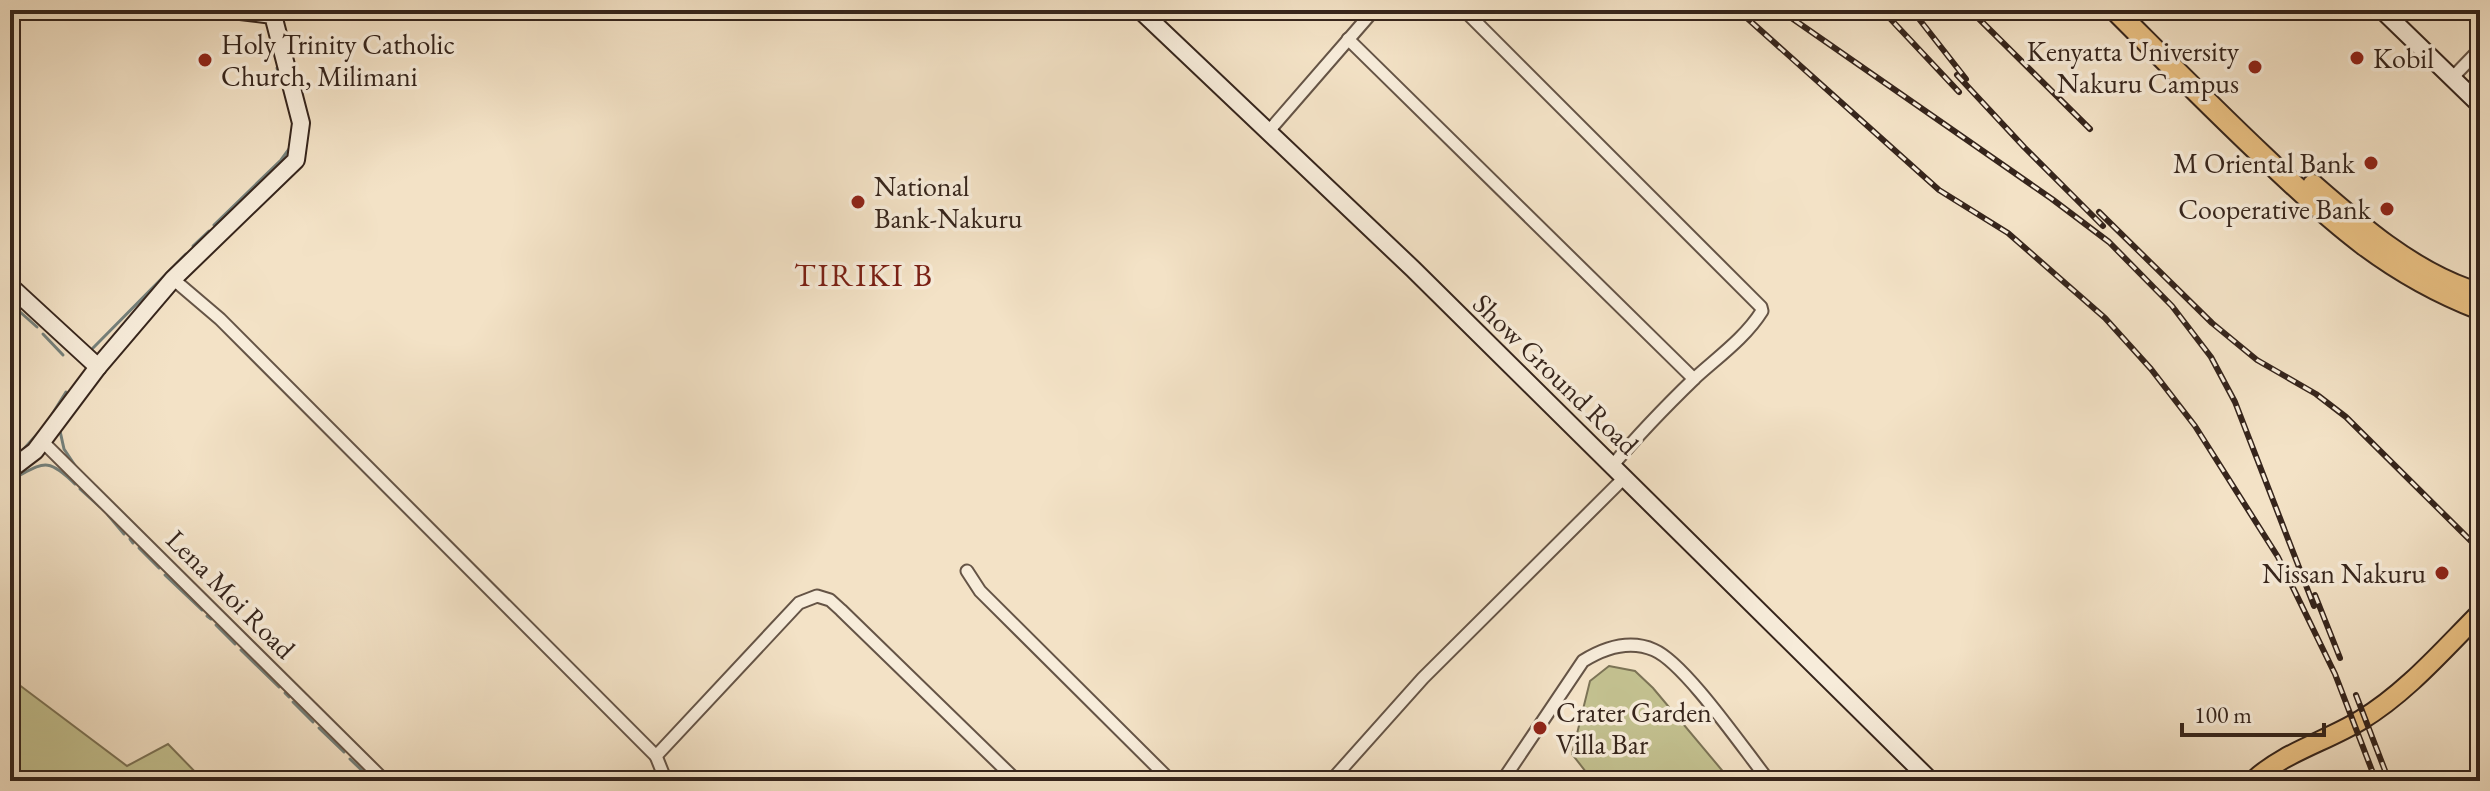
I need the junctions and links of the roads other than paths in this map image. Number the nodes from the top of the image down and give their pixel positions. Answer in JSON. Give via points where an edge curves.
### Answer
{"nodes":[{"id":1,"x":232,"y":10,"type":"edge"},
{"id":2,"x":1140,"y":10,"type":"edge"},
{"id":3,"x":1374,"y":10,"type":"edge"},
{"id":4,"x":1464,"y":10,"type":"edge"},
{"id":5,"x":2115,"y":10,"type":"edge"},
{"id":6,"x":2132,"y":10,"type":"edge"},
{"id":7,"x":2382,"y":10,"type":"edge"},
{"id":8,"x":275,"y":13,"type":"edge"},
{"id":9,"x":1348,"y":39,"type":"junction"},
{"id":10,"x":2480,"y":49,"type":"edge"},
{"id":11,"x":2452,"y":78,"type":"junction"},
{"id":12,"x":2480,"y":105,"type":"edge"},
{"id":13,"x":1268,"y":132,"type":"junction"},
{"id":14,"x":173,"y":279,"type":"junction"},
{"id":15,"x":10,"y":286,"type":"edge"},
{"id":16,"x":2480,"y":295,"type":"edge"},
{"id":17,"x":2480,"y":309,"type":"edge"},
{"id":18,"x":98,"y":367,"type":"junction"},
{"id":19,"x":1694,"y":379,"type":"junction"},
{"id":20,"x":43,"y":442,"type":"junction"},
{"id":21,"x":10,"y":470,"type":"edge"},
{"id":22,"x":1618,"y":471,"type":"junction"},
{"id":23,"x":967,"y":571,"type":"dead end"},
{"id":24,"x":2480,"y":613,"type":"edge"},
{"id":25,"x":656,"y":756,"type":"junction"},
{"id":26,"x":1511,"y":779,"type":"edge"},
{"id":27,"x":385,"y":781,"type":"edge"},
{"id":28,"x":666,"y":781,"type":"edge"},
{"id":29,"x":1017,"y":781,"type":"edge"},
{"id":30,"x":1171,"y":781,"type":"edge"},
{"id":31,"x":1331,"y":781,"type":"edge"},
{"id":32,"x":1769,"y":781,"type":"edge"},
{"id":33,"x":1931,"y":781,"type":"edge"},
{"id":34,"x":2253,"y":781,"type":"edge"}],
"edges":[{"from":1,"to":8,"type":"main road"},
{"from":2,"to":13,"type":"main road","name":"Show Ground Road"},
{"from":3,"to":9,"type":"street"},
{"from":4,"to":19,"type":"street","via":[[1761,307],[1755,322]]},
{"from":5,"to":17,"type":"highway","via":[[2330,219],[2394,268]]},
{"from":6,"to":16,"type":"highway","via":[[2350,217],[2414,264]]},
{"from":7,"to":11,"type":"main road"},
{"from":8,"to":14,"type":"main road","via":[[301,123],[296,160]]},
{"from":9,"to":13,"type":"street"},
{"from":9,"to":19,"type":"street"},
{"from":10,"to":11,"type":"street"},
{"from":11,"to":12,"type":"main road"},
{"from":13,"to":22,"type":"main road","name":"Show Ground Road"},
{"from":14,"to":18,"type":"main road"},
{"from":14,"to":25,"type":"street","via":[[231,330]]},
{"from":15,"to":18,"type":"main road"},
{"from":18,"to":20,"type":"main road"},
{"from":19,"to":22,"type":"street","via":[[1633,440]]},
{"from":20,"to":21,"type":"main road"},
{"from":20,"to":27,"type":"street","name":"Lena Moi Road"},
{"from":22,"to":31,"type":"street"},
{"from":22,"to":33,"type":"main road","name":"Show Ground Road"},
{"from":23,"to":30,"type":"street","via":[[980,591]]},
{"from":24,"to":34,"type":"main road","via":[[2386,703],[2274,764]]},
{"from":25,"to":28,"type":"street"},
{"from":25,"to":29,"type":"street","via":[[799,603],[817,596],[830,600]]},
{"from":26,"to":32,"type":"street","via":[[1583,661],[1630,645],[1655,650],[1670,660]]}]}
